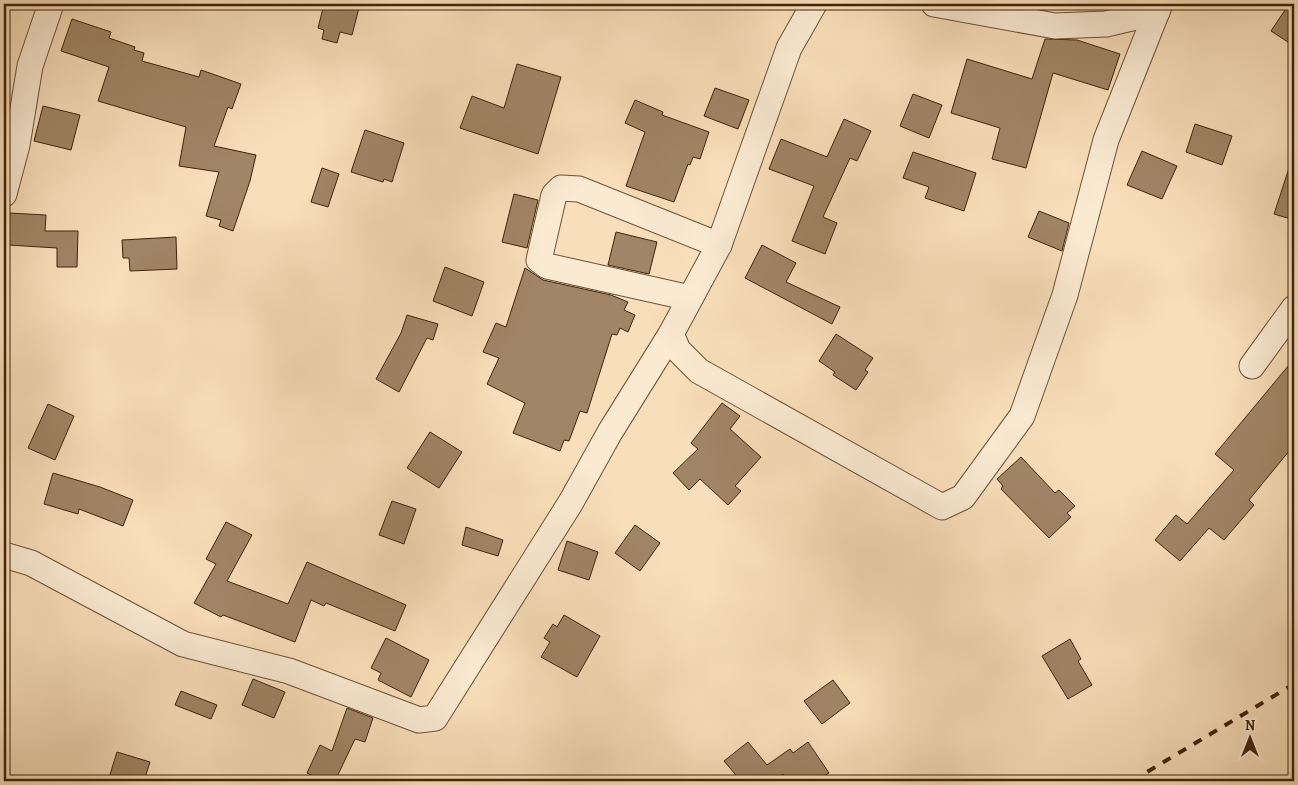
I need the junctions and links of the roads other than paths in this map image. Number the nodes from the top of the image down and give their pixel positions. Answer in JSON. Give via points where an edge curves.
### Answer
{"nodes":[{"id":1,"x":51,"y":4,"type":"edge"},
{"id":2,"x":814,"y":4,"type":"edge"},
{"id":3,"x":934,"y":4,"type":"edge"},
{"id":4,"x":1159,"y":8,"type":"edge"},
{"id":5,"x":4,"y":194,"type":"edge"},
{"id":6,"x":719,"y":245,"type":"junction"},
{"id":7,"x":690,"y":298,"type":"junction"},
{"id":8,"x":1294,"y":308,"type":"edge"},
{"id":9,"x":671,"y":334,"type":"junction"},
{"id":10,"x":1252,"y":366,"type":"dead end"},
{"id":11,"x":4,"y":556,"type":"edge"}],
"edges":[{"from":1,"to":5,"type":"street","via":[[30,66],[17,145]]},
{"from":2,"to":6,"type":"street","via":[[789,48]]},
{"from":3,"to":4,"type":"street","via":[[1056,26],[1106,24]]},
{"from":4,"to":9,"type":"street","via":[[1106,140],[1065,295],[1022,416],[963,497],[942,507],[913,493],[699,371],[678,350]]},
{"from":6,"to":7,"type":"street"},
{"from":6,"to":7,"type":"street","via":[[579,189],[562,188],[554,195],[539,260],[547,266]]},
{"from":7,"to":9,"type":"street"},
{"from":8,"to":10,"type":"street"},
{"from":9,"to":11,"type":"street","via":[[435,718],[419,720],[289,671],[183,644],[32,563]]}]}
